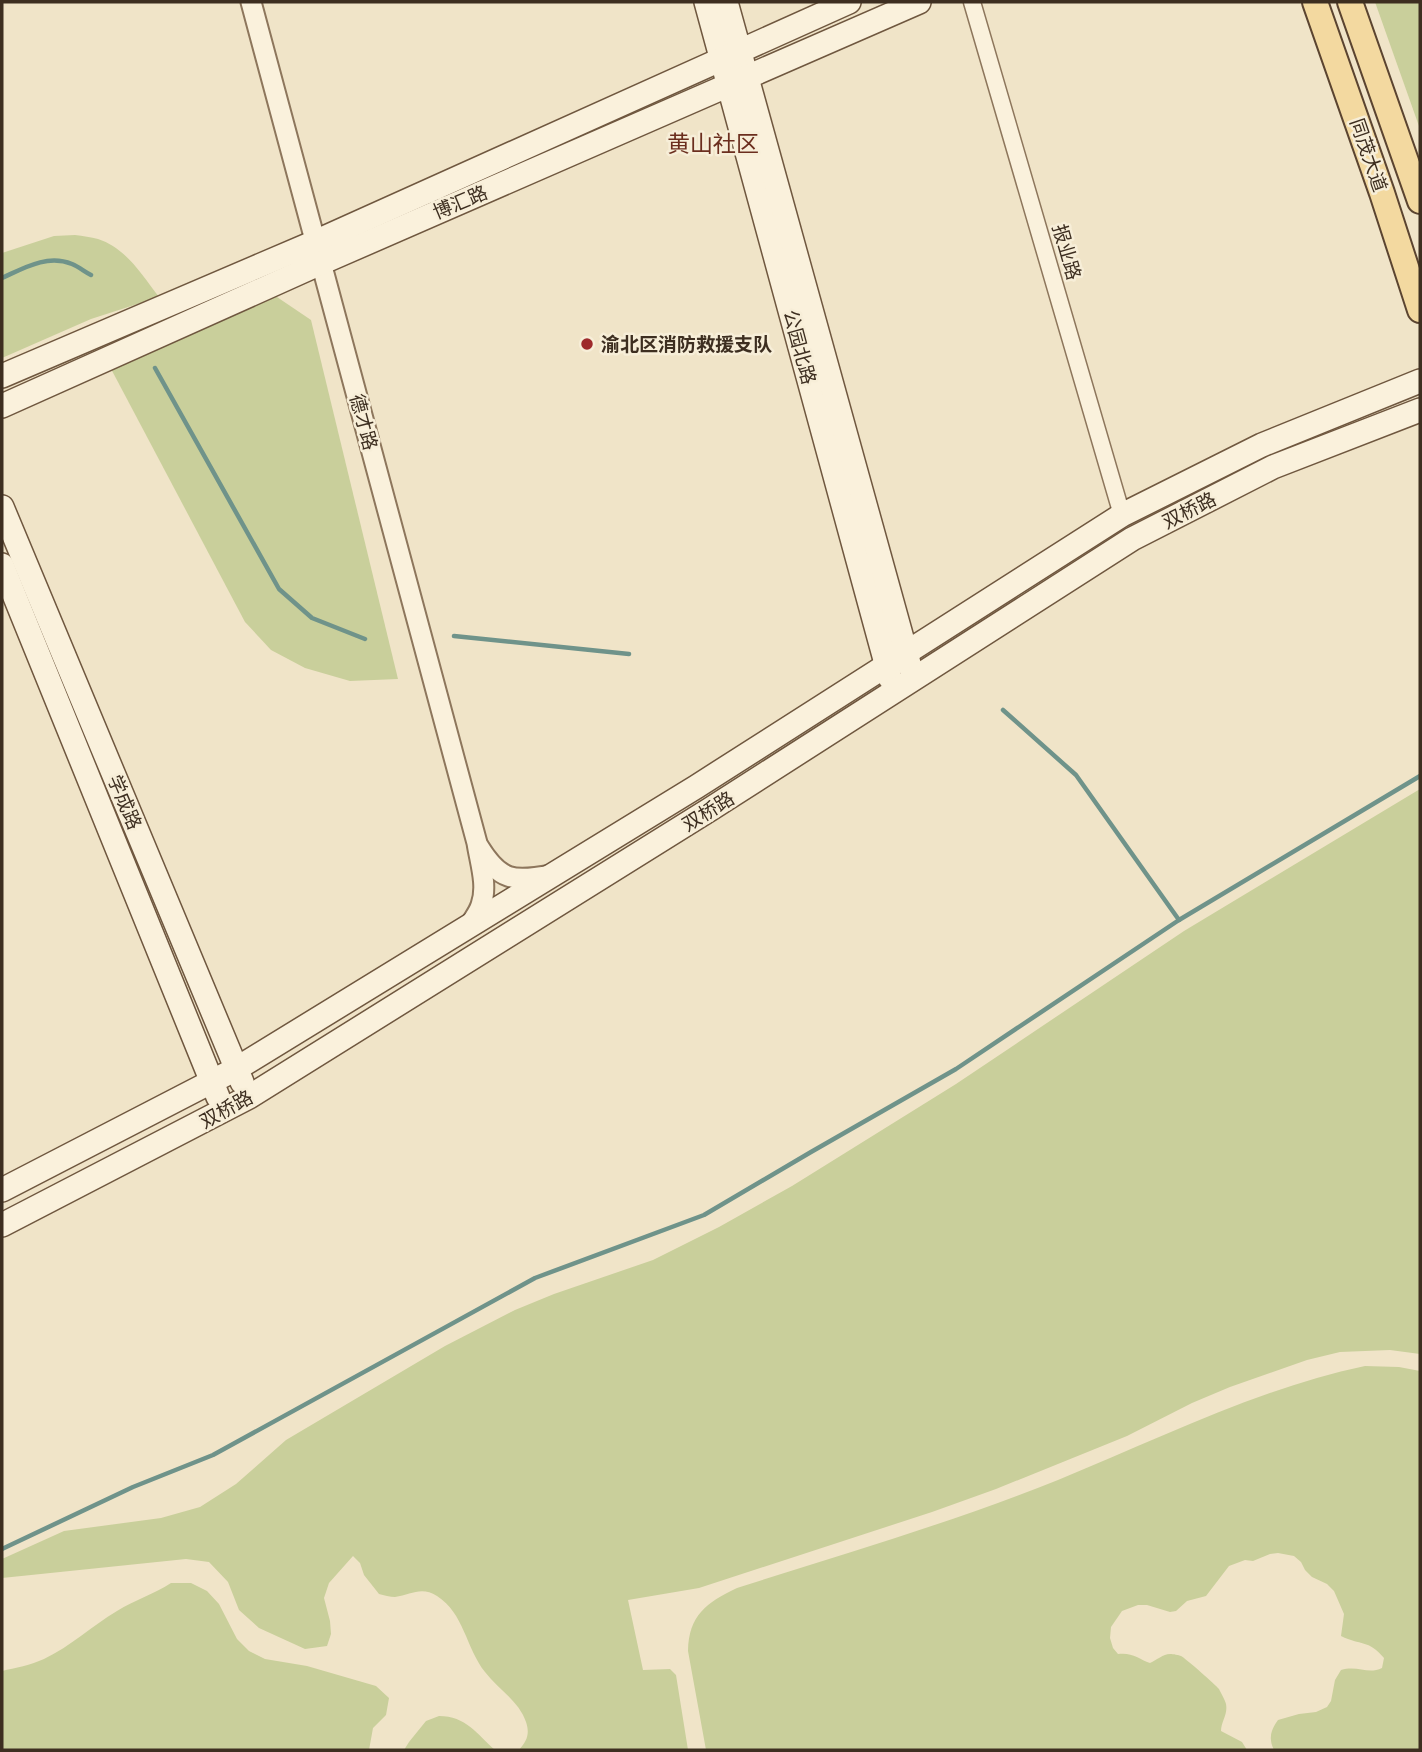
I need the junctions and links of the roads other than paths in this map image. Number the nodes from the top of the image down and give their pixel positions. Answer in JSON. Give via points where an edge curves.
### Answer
{"nodes":[{"id":1,"x":251,"y":2,"type":"edge"},
{"id":2,"x":706,"y":2,"type":"edge"},
{"id":3,"x":726,"y":2,"type":"edge"},
{"id":4,"x":849,"y":2,"type":"edge"},
{"id":5,"x":919,"y":2,"type":"edge"},
{"id":6,"x":972,"y":2,"type":"edge"},
{"id":7,"x":1315,"y":2,"type":"edge"},
{"id":8,"x":1350,"y":2,"type":"edge"},
{"id":9,"x":730,"y":54,"type":"junction"},
{"id":10,"x":738,"y":81,"type":"junction"},
{"id":11,"x":1420,"y":201,"type":"edge"},
{"id":12,"x":318,"y":252,"type":"junction"},
{"id":13,"x":1420,"y":310,"type":"edge"},
{"id":14,"x":2,"y":376,"type":"edge"},
{"id":15,"x":1420,"y":381,"type":"edge"},
{"id":16,"x":2,"y":405,"type":"edge"},
{"id":17,"x":1420,"y":410,"type":"edge"},
{"id":18,"x":2,"y":507,"type":"edge"},
{"id":19,"x":1122,"y":515,"type":"junction"},
{"id":20,"x":2,"y":565,"type":"edge"},
{"id":21,"x":896,"y":659,"type":"junction"},
{"id":22,"x":904,"y":686,"type":"junction"},
{"id":23,"x":477,"y":843,"type":"junction"},
{"id":24,"x":552,"y":875,"type":"junction"},
{"id":25,"x":470,"y":925,"type":"junction"},
{"id":26,"x":236,"y":1069,"type":"junction"},
{"id":27,"x":212,"y":1083,"type":"junction"},
{"id":28,"x":248,"y":1097,"type":"junction"},
{"id":29,"x":224,"y":1111,"type":"junction"},
{"id":30,"x":2,"y":1190,"type":"edge"},
{"id":31,"x":2,"y":1225,"type":"edge"}],
"edges":[{"from":1,"to":12,"type":"street","name":"德才路"},
{"from":2,"to":9,"type":"main road","name":"公园北路"},
{"from":3,"to":9,"type":"main road","name":"公园北路"},
{"from":4,"to":9,"type":"main road","name":"博汇路"},
{"from":5,"to":10,"type":"main road","name":"博汇路"},
{"from":6,"to":19,"type":"street","name":"报业路"},
{"from":7,"to":13,"type":"main road","name":"同茂大道"},
{"from":8,"to":11,"type":"main road","name":"同茂大道"},
{"from":9,"to":10,"type":"main road","name":"公园北路"},
{"from":9,"to":12,"type":"main road","name":"博汇路"},
{"from":10,"to":12,"type":"main road","name":"博汇路"},
{"from":10,"to":21,"type":"main road","name":"公园北路"},
{"from":12,"to":14,"type":"main road","name":"博汇路"},
{"from":12,"to":16,"type":"main road","name":"博汇路"},
{"from":12,"to":23,"type":"street","name":"德才路"},
{"from":15,"to":19,"type":"main road","name":"双桥路","via":[[1262,445]]},
{"from":17,"to":22,"type":"main road","name":"双桥路","via":[[1273,467],[1132,539]]},
{"from":18,"to":26,"type":"main road","name":"学成路"},
{"from":19,"to":21,"type":"main road","name":"双桥路"},
{"from":20,"to":27,"type":"main road","name":"学成路"},
{"from":21,"to":22,"type":"main road","name":"公园北路"},
{"from":21,"to":24,"type":"main road","name":"双桥路"},
{"from":22,"to":28,"type":"main road","name":"双桥路"},
{"from":23,"to":24,"type":"street","name":"德才路","via":[[489,862],[508,876]]},
{"from":23,"to":25,"type":"street","name":"德才路","via":[[484,895]]},
{"from":24,"to":25,"type":"main road","name":"双桥路"},
{"from":25,"to":26,"type":"main road","name":"双桥路"},
{"from":26,"to":27,"type":"main road","name":"双桥路"},
{"from":26,"to":28,"type":"main road","name":"学成路"},
{"from":27,"to":29,"type":"main road","name":"学成路"},
{"from":27,"to":30,"type":"main road","name":"双桥路"},
{"from":28,"to":29,"type":"main road","name":"双桥路"},
{"from":29,"to":31,"type":"main road","name":"双桥路"}]}
